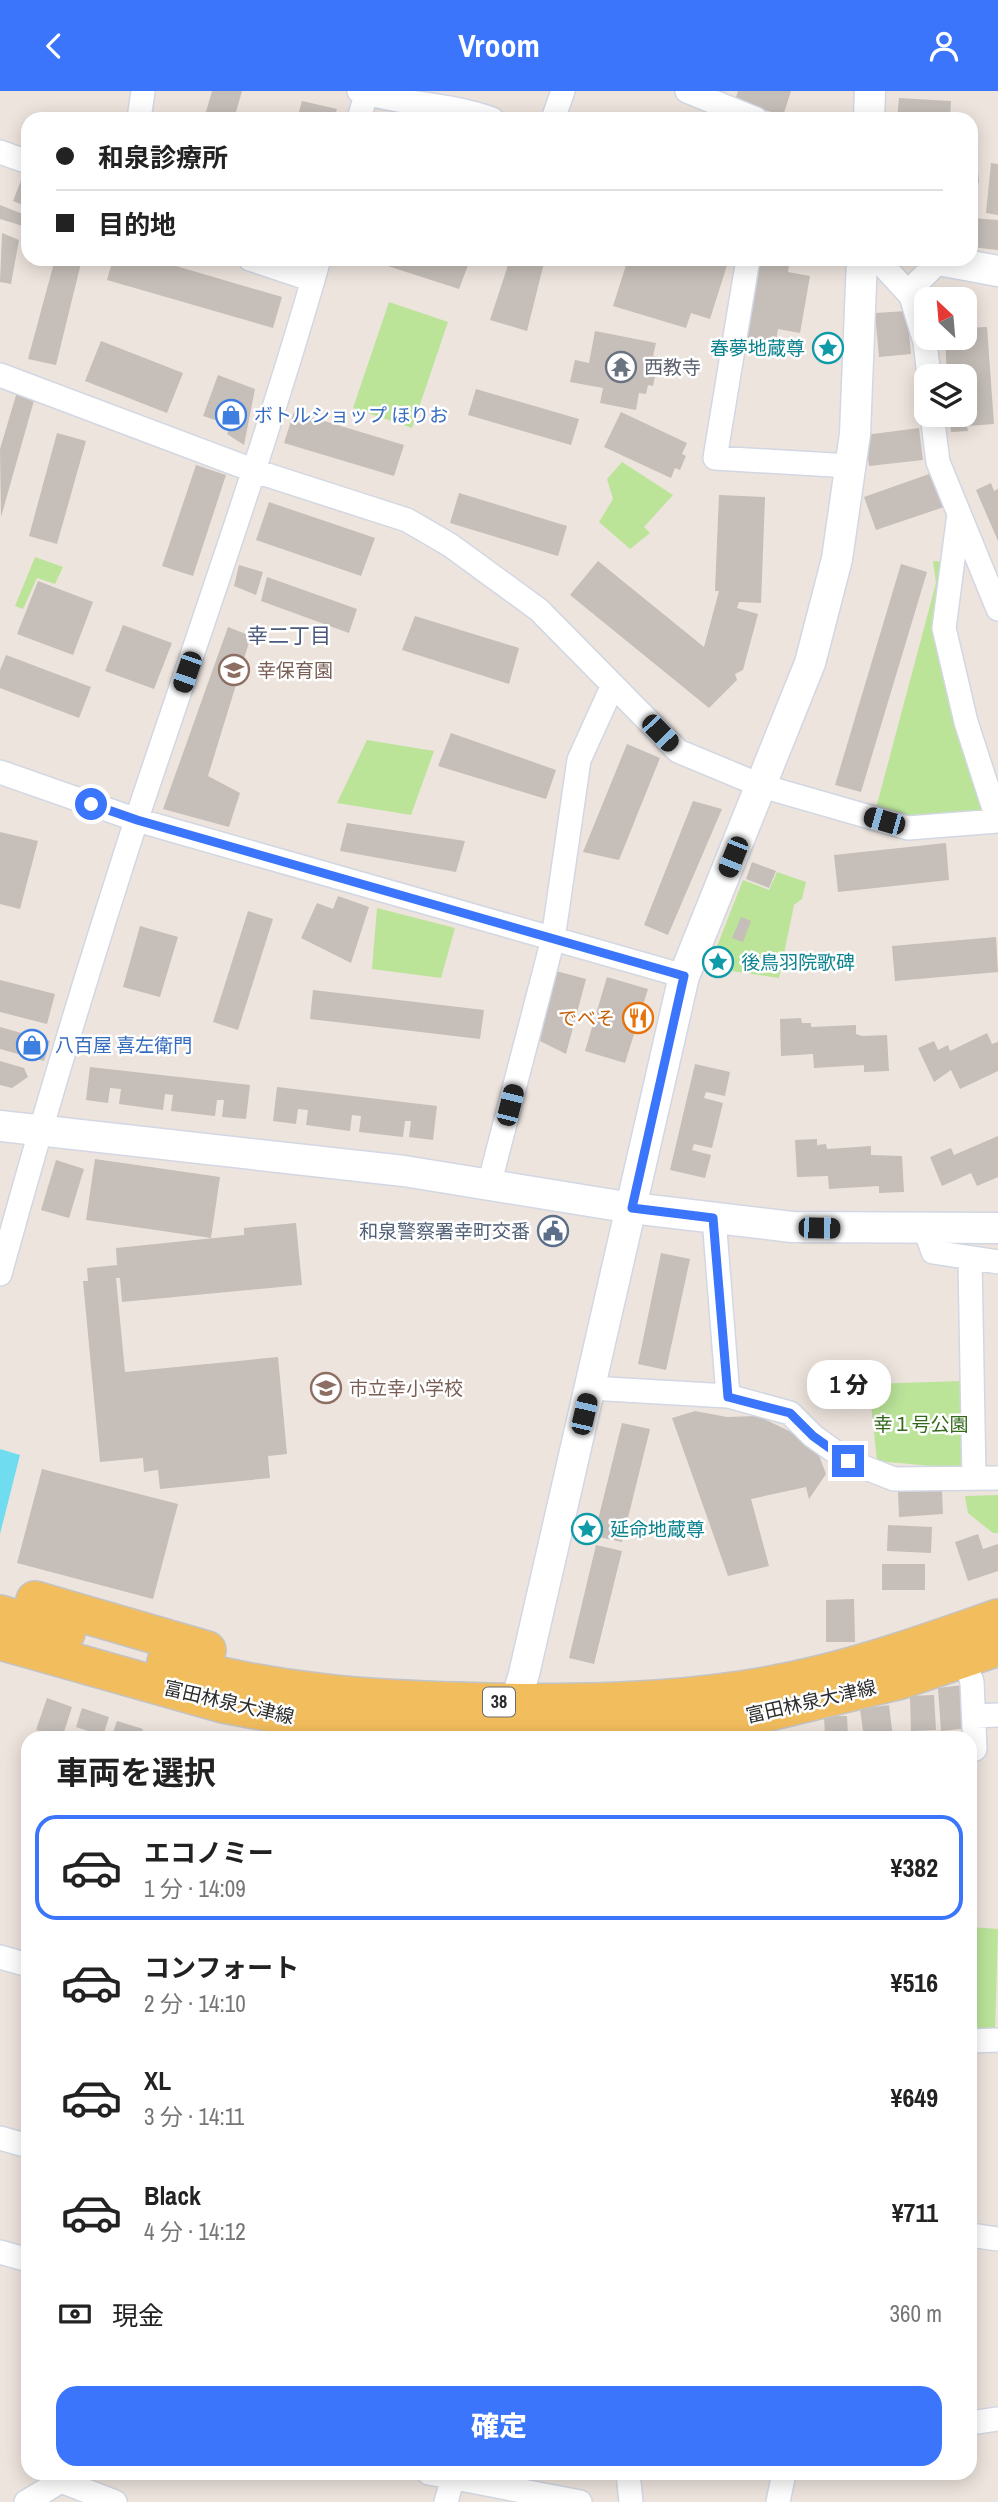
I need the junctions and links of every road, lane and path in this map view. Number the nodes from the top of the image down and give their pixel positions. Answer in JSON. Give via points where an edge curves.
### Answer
{"nodes":[{"id":1,"x":143,"y":91,"type":"edge"},
{"id":2,"x":563,"y":91,"type":"edge"},
{"id":3,"x":687,"y":91,"type":"edge"},
{"id":4,"x":870,"y":91,"type":"edge"},
{"id":5,"x":364,"y":92,"type":"edge"},
{"id":6,"x":456,"y":100,"type":"edge"},
{"id":7,"x":140,"y":112,"type":"edge"},
{"id":8,"x":360,"y":112,"type":"edge"},
{"id":9,"x":479,"y":112,"type":"edge"},
{"id":10,"x":556,"y":112,"type":"edge"},
{"id":11,"x":738,"y":112,"type":"edge"},
{"id":12,"x":869,"y":112,"type":"edge"},
{"id":13,"x":0,"y":152,"type":"edge"},
{"id":14,"x":21,"y":160,"type":"edge"},
{"id":15,"x":296,"y":266,"type":"edge"},
{"id":16,"x":747,"y":266,"type":"edge"},
{"id":17,"x":862,"y":266,"type":"edge"},
{"id":18,"x":883,"y":266,"type":"edge"},
{"id":19,"x":932,"y":266,"type":"edge"},
{"id":20,"x":970,"y":266,"type":"edge"},
{"id":21,"x":316,"y":269,"type":"edge"},
{"id":22,"x":998,"y":271,"type":"edge"},
{"id":23,"x":911,"y":296,"type":"junction"},
{"id":24,"x":928,"y":364,"type":"edge"},
{"id":25,"x":0,"y":375,"type":"edge"},
{"id":26,"x":934,"y":427,"type":"edge"},
{"id":27,"x":850,"y":466,"type":"junction"},
{"id":28,"x":255,"y":471,"type":"junction"},
{"id":29,"x":959,"y":514,"type":"junction"},
{"id":30,"x":998,"y":609,"type":"edge"},
{"id":31,"x":613,"y":685,"type":"junction"},
{"id":32,"x":0,"y":772,"type":"edge"},
{"id":33,"x":762,"y":786,"type":"junction"},
{"id":34,"x":137,"y":820,"type":"junction"},
{"id":35,"x":998,"y":821,"type":"edge"},
{"id":36,"x":553,"y":939,"type":"junction"},
{"id":37,"x":684,"y":976,"type":"junction"},
{"id":38,"x":0,"y":1126,"type":"edge"},
{"id":39,"x":39,"y":1131,"type":"junction"},
{"id":40,"x":489,"y":1185,"type":"junction"},
{"id":41,"x":632,"y":1208,"type":"junction"},
{"id":42,"x":713,"y":1218,"type":"junction"},
{"id":43,"x":998,"y":1228,"type":"edge"},
{"id":44,"x":925,"y":1229,"type":"junction"},
{"id":45,"x":5,"y":1239,"type":"edge"},
{"id":46,"x":970,"y":1260,"type":"junction"},
{"id":47,"x":998,"y":1262,"type":"edge"},
{"id":48,"x":0,"y":1274,"type":"edge"},
{"id":49,"x":590,"y":1388,"type":"junction"},
{"id":50,"x":728,"y":1397,"type":"junction"},
{"id":51,"x":974,"y":1478,"type":"junction"},
{"id":52,"x":998,"y":1478,"type":"edge"},
{"id":53,"x":0,"y":1590,"type":"edge"},
{"id":54,"x":0,"y":1614,"type":"edge"},
{"id":55,"x":998,"y":1618,"type":"edge"},
{"id":56,"x":0,"y":1641,"type":"edge"},
{"id":57,"x":998,"y":1647,"type":"edge"},
{"id":58,"x":964,"y":1659,"type":"junction"},
{"id":59,"x":0,"y":1665,"type":"edge"},
{"id":60,"x":985,"y":1715,"type":"edge"},
{"id":61,"x":401,"y":1724,"type":"edge"},
{"id":62,"x":508,"y":1725,"type":"edge"},
{"id":63,"x":252,"y":1731,"type":"edge"},
{"id":64,"x":690,"y":1731,"type":"edge"},
{"id":65,"x":977,"y":1742,"type":"edge"},
{"id":66,"x":0,"y":1957,"type":"edge"},
{"id":67,"x":21,"y":1963,"type":"edge"},
{"id":68,"x":998,"y":2040,"type":"edge"},
{"id":69,"x":977,"y":2041,"type":"edge"},
{"id":70,"x":0,"y":2138,"type":"edge"},
{"id":71,"x":21,"y":2144,"type":"edge"},
{"id":72,"x":977,"y":2236,"type":"edge"},
{"id":73,"x":998,"y":2239,"type":"edge"},
{"id":74,"x":0,"y":2252,"type":"edge"},
{"id":75,"x":21,"y":2258,"type":"edge"},
{"id":76,"x":998,"y":2419,"type":"edge"},
{"id":77,"x":977,"y":2422,"type":"edge"},
{"id":78,"x":34,"y":2480,"type":"edge"},
{"id":79,"x":452,"y":2480,"type":"edge"},
{"id":80,"x":473,"y":2480,"type":"edge"},
{"id":81,"x":629,"y":2480,"type":"edge"},
{"id":82,"x":783,"y":2480,"type":"edge"},
{"id":83,"x":26,"y":2502,"type":"edge"},
{"id":84,"x":115,"y":2502,"type":"edge"},
{"id":85,"x":446,"y":2502,"type":"edge"},
{"id":86,"x":580,"y":2502,"type":"edge"},
{"id":87,"x":631,"y":2502,"type":"edge"},
{"id":88,"x":778,"y":2502,"type":"edge"}],
"edges":[{"from":1,"to":7,"type":"street"},
{"from":2,"to":10,"type":"street"},
{"from":3,"to":11,"type":"street"},
{"from":4,"to":12,"type":"street"},
{"from":5,"to":6,"type":"street"},
{"from":5,"to":8,"type":"street"},
{"from":6,"to":9,"type":"street"},
{"from":13,"to":14,"type":"street"},
{"from":15,"to":21,"type":"street"},
{"from":16,"to":27,"type":"street","via":[[715,458]]},
{"from":17,"to":27,"type":"street"},
{"from":18,"to":23,"type":"street"},
{"from":19,"to":23,"type":"street"},
{"from":20,"to":22,"type":"street"},
{"from":21,"to":28,"type":"street"},
{"from":23,"to":24,"type":"street"},
{"from":25,"to":28,"type":"street"},
{"from":26,"to":29,"type":"street","via":[[939,461]]},
{"from":27,"to":33,"type":"street","via":[[837,559],[810,663]]},
{"from":28,"to":31,"type":"street","via":[[407,520],[450,545],[539,610]]},
{"from":28,"to":34,"type":"street"},
{"from":29,"to":30,"type":"street"},
{"from":29,"to":35,"type":"street","via":[[944,628],[966,722]]},
{"from":31,"to":33,"type":"street","via":[[678,751]]},
{"from":31,"to":36,"type":"street","via":[[579,760]]},
{"from":32,"to":34,"type":"street"},
{"from":33,"to":35,"type":"street","via":[[908,828]]},
{"from":33,"to":37,"type":"street"},
{"from":34,"to":36,"type":"street"},
{"from":34,"to":39,"type":"street"},
{"from":36,"to":37,"type":"street"},
{"from":36,"to":40,"type":"street"},
{"from":37,"to":41,"type":"street"},
{"from":38,"to":39,"type":"street"},
{"from":39,"to":40,"type":"street","via":[[404,1171]]},
{"from":39,"to":45,"type":"street"},
{"from":40,"to":41,"type":"street"},
{"from":41,"to":42,"type":"street"},
{"from":41,"to":49,"type":"street"},
{"from":42,"to":44,"type":"street","via":[[792,1227]]},
{"from":42,"to":50,"type":"street"},
{"from":43,"to":44,"type":"street"},
{"from":44,"to":46,"type":"street","via":[[933,1252]]},
{"from":45,"to":48,"type":"street"},
{"from":46,"to":47,"type":"street"},
{"from":46,"to":51,"type":"street"},
{"from":49,"to":50,"type":"street"},
{"from":49,"to":62,"type":"street"},
{"from":50,"to":51,"type":"street","via":[[790,1413],[848,1461],[894,1479]]},
{"from":51,"to":52,"type":"street"},
{"from":53,"to":61,"type":"main road","via":[[191,1646]]},
{"from":54,"to":61,"type":"main road","name":"富田林泉大津線","number":"38","via":[[204,1673],[306,1693]]},
{"from":55,"to":62,"type":"main road","name":"富田林泉大津線","number":"38","via":[[820,1674],[746,1689],[600,1702]]},
{"from":56,"to":61,"type":"main road","name":"富田林泉大津線","number":"38","via":[[223,1704],[320,1722]]},
{"from":57,"to":58,"type":"main road","name":"富田林泉大津線","number":"38"},
{"from":58,"to":60,"type":"street"},
{"from":58,"to":64,"type":"main road","name":"富田林泉大津線","number":"38","via":[[901,1680]]},
{"from":59,"to":63,"type":"main road"},
{"from":60,"to":65,"type":"street"},
{"from":61,"to":62,"type":"main road","name":"富田林泉大津線","number":"38"},
{"from":62,"to":64,"type":"main road","name":"富田林泉大津線","number":"38"},
{"from":66,"to":67,"type":"street"},
{"from":68,"to":69,"type":"street"},
{"from":70,"to":71,"type":"street"},
{"from":72,"to":73,"type":"street"},
{"from":74,"to":75,"type":"street"},
{"from":76,"to":77,"type":"street"},
{"from":78,"to":83,"type":"street"},
{"from":79,"to":85,"type":"street"},
{"from":80,"to":86,"type":"street"},
{"from":81,"to":87,"type":"street"},
{"from":82,"to":88,"type":"street"},
{"from":83,"to":84,"type":"street","via":[[61,2481]]}]}
